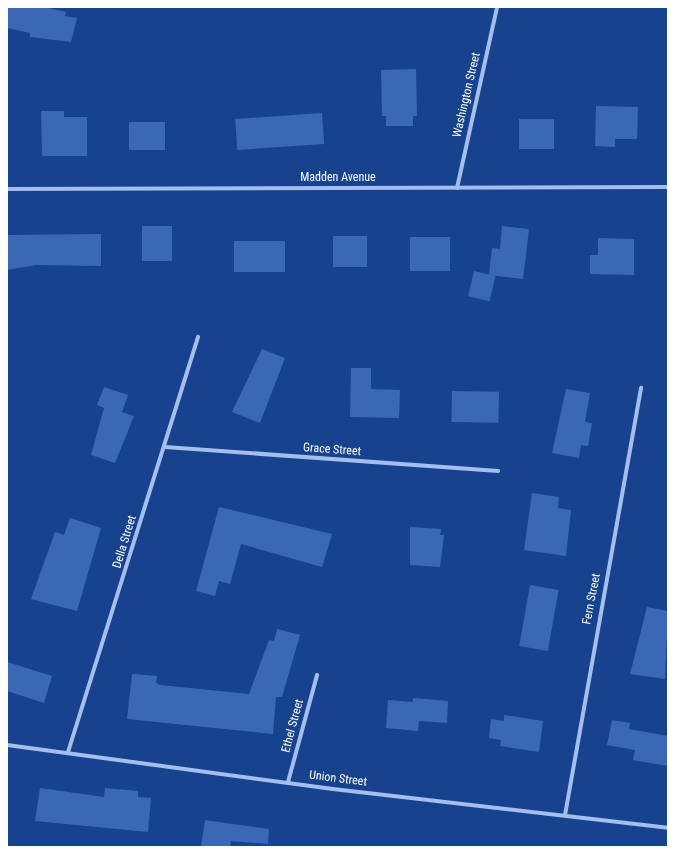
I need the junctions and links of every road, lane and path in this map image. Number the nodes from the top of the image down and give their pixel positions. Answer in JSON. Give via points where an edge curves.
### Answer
{"nodes":[{"id":1,"x":497,"y":7,"type":"edge"},
{"id":2,"x":457,"y":188,"type":"junction"},
{"id":3,"x":668,"y":188,"type":"edge"},
{"id":4,"x":7,"y":189,"type":"edge"},
{"id":5,"x":198,"y":337,"type":"dead end"},
{"id":6,"x":641,"y":388,"type":"dead end"},
{"id":7,"x":165,"y":447,"type":"junction"},
{"id":8,"x":498,"y":472,"type":"dead end"},
{"id":9,"x":317,"y":675,"type":"dead end"},
{"id":10,"x":7,"y":745,"type":"edge"},
{"id":11,"x":68,"y":752,"type":"junction"},
{"id":12,"x":288,"y":782,"type":"junction"},
{"id":13,"x":565,"y":815,"type":"junction"},
{"id":14,"x":668,"y":828,"type":"edge"}],
"edges":[{"from":1,"to":2,"type":"street","name":"Washington Street"},
{"from":2,"to":3,"type":"street","name":"Madden Avenue"},
{"from":2,"to":4,"type":"street","name":"Madden Avenue"},
{"from":5,"to":7,"type":"street","name":"Della Street"},
{"from":6,"to":13,"type":"street","name":"Fern Street"},
{"from":7,"to":8,"type":"street","name":"Grace Street"},
{"from":7,"to":11,"type":"street","name":"Della Street"},
{"from":9,"to":12,"type":"street","name":"Ethel Street"},
{"from":10,"to":11,"type":"street","name":"Union Street"},
{"from":11,"to":12,"type":"street","name":"Union Street"},
{"from":12,"to":13,"type":"street","name":"Union Street"},
{"from":13,"to":14,"type":"street","name":"Union Street"}]}
